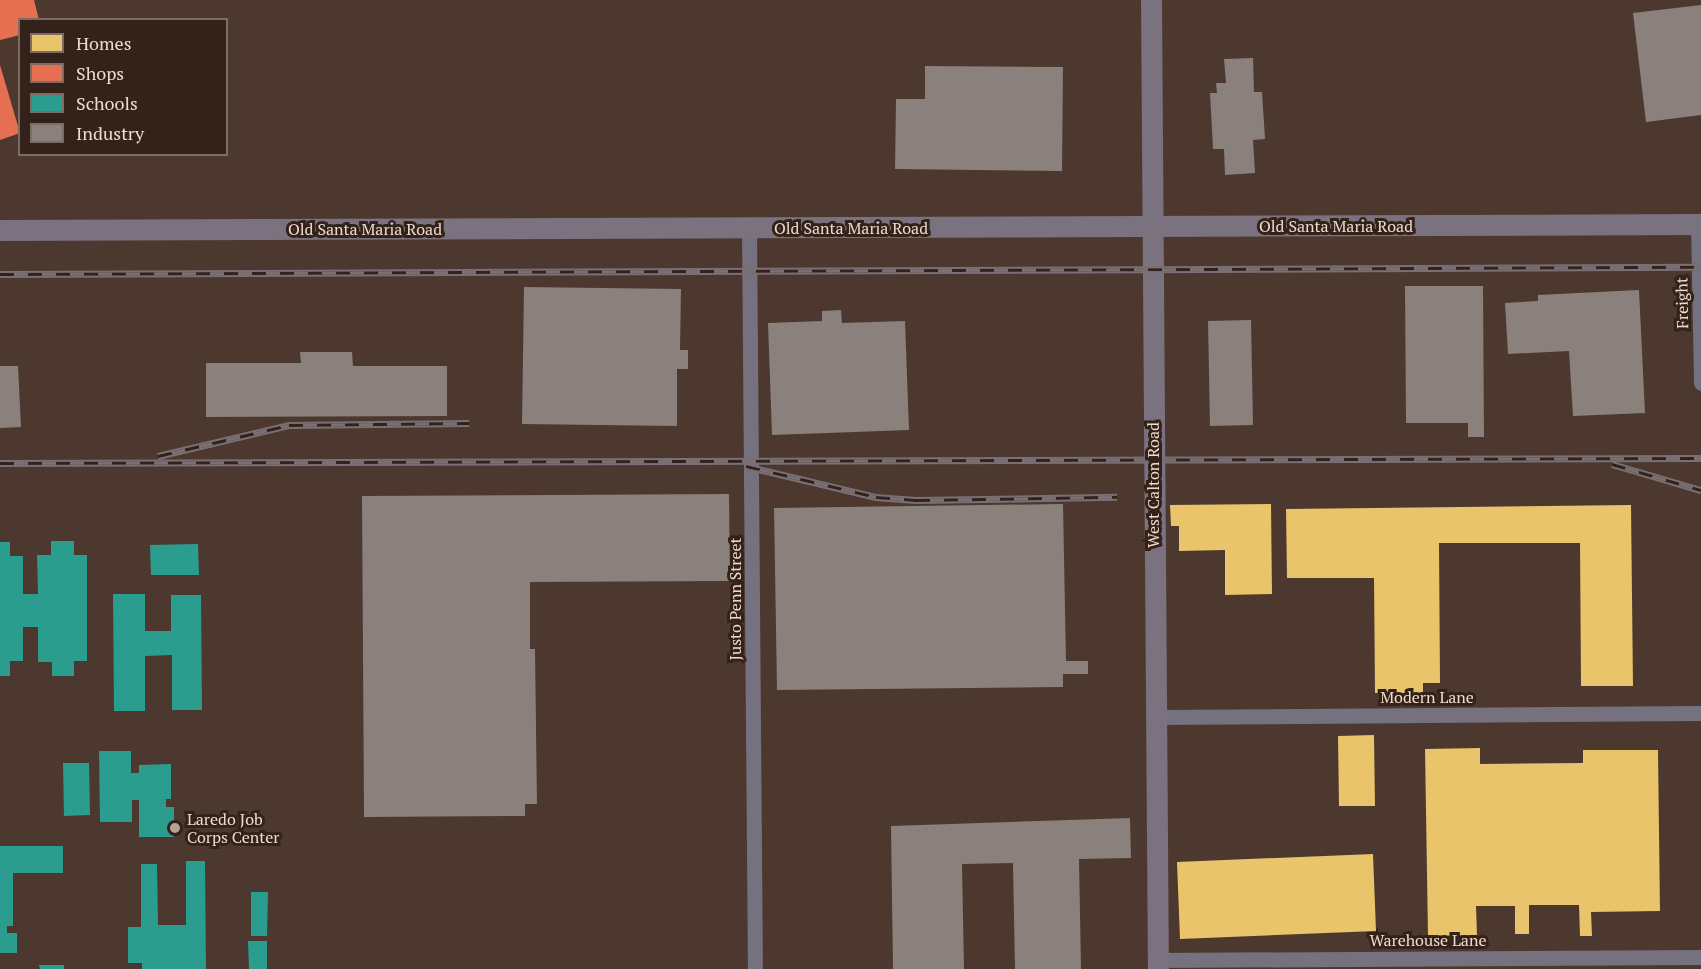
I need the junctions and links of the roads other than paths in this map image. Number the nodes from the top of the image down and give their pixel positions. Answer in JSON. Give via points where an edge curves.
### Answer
{"nodes":[{"id":1,"x":1152,"y":0,"type":"edge"},
{"id":2,"x":1700,"y":224,"type":"edge"},
{"id":3,"x":1151,"y":227,"type":"junction"},
{"id":4,"x":749,"y":228,"type":"junction"},
{"id":5,"x":0,"y":230,"type":"edge"},
{"id":6,"x":1701,"y":382,"type":"edge"},
{"id":7,"x":1701,"y":713,"type":"edge"},
{"id":8,"x":1154,"y":717,"type":"junction"},
{"id":9,"x":1701,"y":957,"type":"edge"},
{"id":10,"x":1157,"y":964,"type":"edge"},
{"id":11,"x":755,"y":969,"type":"edge"}],
"edges":[{"from":1,"to":3,"type":"main road","name":"West Calton Road"},
{"from":2,"to":3,"type":"main road","name":"Old Santa Maria Road"},
{"from":2,"to":6,"type":"street","name":"Freight"},
{"from":3,"to":4,"type":"main road","name":"Old Santa Maria Road"},
{"from":3,"to":8,"type":"main road","name":"West Calton Road"},
{"from":4,"to":5,"type":"main road","name":"Old Santa Maria Road"},
{"from":4,"to":11,"type":"street","name":"Justo Penn Street"},
{"from":7,"to":8,"type":"street","name":"Modern Lane"},
{"from":8,"to":10,"type":"main road","name":"West Calton Road"},
{"from":9,"to":10,"type":"street","name":"Warehouse Lane"}]}
